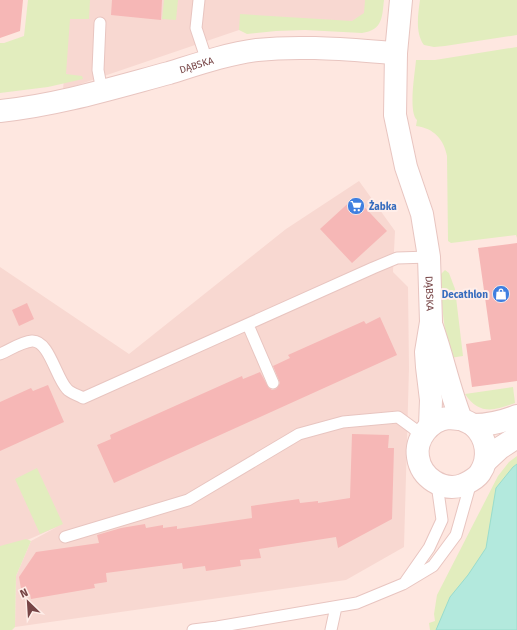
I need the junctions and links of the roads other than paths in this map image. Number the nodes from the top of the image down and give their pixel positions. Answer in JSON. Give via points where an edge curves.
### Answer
{"nodes":[{"id":1,"x":198,"y":0,"type":"edge"},
{"id":2,"x":401,"y":0,"type":"edge"},
{"id":3,"x":100,"y":23,"type":"dead end"},
{"id":4,"x":396,"y":53,"type":"junction"},
{"id":5,"x":207,"y":61,"type":"junction"},
{"id":6,"x":102,"y":91,"type":"junction"},
{"id":7,"x":0,"y":111,"type":"edge"},
{"id":8,"x":429,"y":257,"type":"junction"},
{"id":9,"x":431,"y":322,"type":"junction"},
{"id":10,"x":248,"y":325,"type":"junction"},
{"id":11,"x":0,"y":354,"type":"edge"},
{"id":12,"x":273,"y":383,"type":"dead end"},
{"id":13,"x":517,"y":416,"type":"edge"},
{"id":14,"x":467,"y":422,"type":"junction"},
{"id":15,"x":426,"y":431,"type":"junction"},
{"id":16,"x":517,"y":437,"type":"edge"},
{"id":17,"x":486,"y":461,"type":"junction"},
{"id":18,"x":471,"y":481,"type":"junction"},
{"id":19,"x":437,"y":484,"type":"junction"},
{"id":20,"x":65,"y":537,"type":"dead end"},
{"id":21,"x":403,"y":584,"type":"junction"},
{"id":22,"x":336,"y":607,"type":"junction"},
{"id":23,"x":230,"y":628,"type":"edge"},
{"id":24,"x":193,"y":630,"type":"edge"},
{"id":25,"x":331,"y":630,"type":"edge"}],
"edges":[{"from":1,"to":5,"type":"lane","via":[[196,28]]},
{"from":2,"to":4,"type":"street","name":"DĄBSKA"},
{"from":3,"to":6,"type":"lane","via":[[98,70]]},
{"from":4,"to":5,"type":"street","name":"DĄBSKA","via":[[305,47],[256,50]]},
{"from":4,"to":8,"type":"street","name":"DĄBSKA","via":[[395,116],[406,167],[422,214]]},
{"from":5,"to":6,"type":"street","name":"DĄBSKA"},
{"from":6,"to":7,"type":"street","name":"DĄBSKA"},
{"from":8,"to":9,"type":"street","name":"DĄBSKA"},
{"from":8,"to":10,"type":"lane","via":[[397,258]]},
{"from":9,"to":14,"type":"street","via":[[452,397]]},
{"from":9,"to":15,"type":"street","via":[[426,352],[431,400]]},
{"from":10,"to":11,"type":"lane","via":[[83,398],[67,390],[46,348],[39,342],[23,344]]},
{"from":10,"to":12,"type":"lane"},
{"from":13,"to":14,"type":"street","via":[[486,425]]},
{"from":14,"to":15,"type":"street","via":[[447,418]]},
{"from":14,"to":17,"type":"street","via":[[482,435]]},
{"from":15,"to":19,"type":"street","via":[[419,443],[418,457],[422,470]]},
{"from":15,"to":20,"type":"lane","via":[[413,428],[398,417],[343,422],[299,434],[188,500]]},
{"from":16,"to":17,"type":"street"},
{"from":17,"to":18,"type":"street","via":[[480,474]]},
{"from":18,"to":19,"type":"street","via":[[456,487]]},
{"from":18,"to":21,"type":"lane","via":[[456,535],[433,566]]},
{"from":19,"to":21,"type":"lane","via":[[442,520],[429,548]]},
{"from":21,"to":22,"type":"lane","via":[[357,604]]},
{"from":22,"to":23,"type":"lane"},
{"from":22,"to":25,"type":"lane"},
{"from":23,"to":24,"type":"lane"}]}
